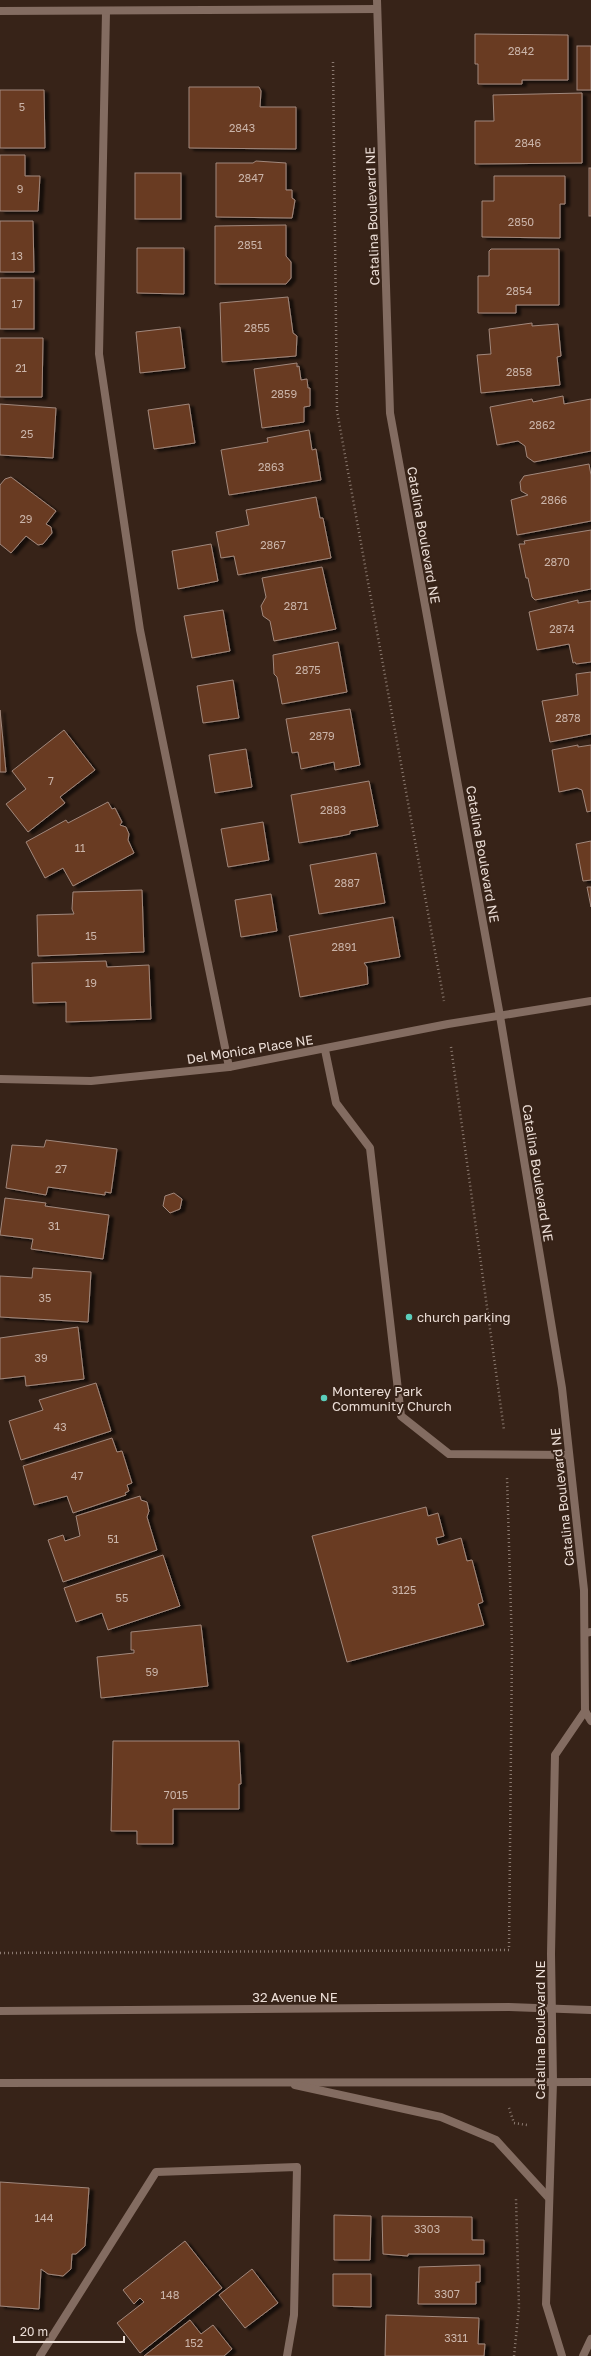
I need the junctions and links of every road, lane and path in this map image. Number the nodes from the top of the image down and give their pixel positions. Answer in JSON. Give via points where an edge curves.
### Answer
{"nodes":[{"id":1,"x":377,"y":0,"type":"edge"},
{"id":2,"x":377,"y":9,"type":"junction"},
{"id":3,"x":0,"y":12,"type":"edge"},
{"id":4,"x":106,"y":12,"type":"junction"},
{"id":5,"x":591,"y":1001,"type":"edge"},
{"id":6,"x":500,"y":1016,"type":"junction"},
{"id":7,"x":325,"y":1050,"type":"junction"},
{"id":8,"x":229,"y":1067,"type":"junction"},
{"id":9,"x":0,"y":1079,"type":"edge"},
{"id":10,"x":569,"y":1455,"type":"junction"},
{"id":11,"x":588,"y":1590,"type":"edge"},
{"id":12,"x":588,"y":1632,"type":"edge"},
{"id":13,"x":585,"y":1711,"type":"junction"},
{"id":14,"x":591,"y":1721,"type":"edge"},
{"id":15,"x":509,"y":1950,"type":"dead end"},
{"id":16,"x":0,"y":1953,"type":"edge"},
{"id":17,"x":552,"y":2009,"type":"junction"},
{"id":18,"x":591,"y":2010,"type":"edge"},
{"id":19,"x":0,"y":2011,"type":"edge"},
{"id":20,"x":279,"y":2081,"type":"junction"},
{"id":21,"x":553,"y":2082,"type":"junction"},
{"id":22,"x":591,"y":2082,"type":"edge"},
{"id":23,"x":0,"y":2083,"type":"edge"},
{"id":24,"x":509,"y":2108,"type":"dead end"},
{"id":25,"x":514,"y":2123,"type":"dead end"},
{"id":26,"x":516,"y":2196,"type":"dead end"},
{"id":27,"x":548,"y":2197,"type":"junction"},
{"id":28,"x":591,"y":2339,"type":"edge"},
{"id":29,"x":40,"y":2356,"type":"edge"},
{"id":30,"x":287,"y":2356,"type":"edge"},
{"id":31,"x":514,"y":2356,"type":"edge"},
{"id":32,"x":562,"y":2356,"type":"edge"},
{"id":33,"x":583,"y":2356,"type":"edge"}],
"edges":[{"from":1,"to":2,"type":"street","name":"Catalina Boulevard NE"},
{"from":2,"to":4,"type":"street"},
{"from":2,"to":6,"type":"street","name":"Catalina Boulevard NE","via":[[390,413]]},
{"from":3,"to":4,"type":"street"},
{"from":4,"to":8,"type":"street","via":[[99,354],[140,630]]},
{"from":5,"to":6,"type":"street","name":"Del Monica Place NE"},
{"from":6,"to":7,"type":"street","name":"Del Monica Place NE","via":[[448,1024]]},
{"from":6,"to":10,"type":"street","name":"Catalina Boulevard NE","via":[[562,1388]]},
{"from":7,"to":8,"type":"street","name":"Del Monica Place NE"},
{"from":7,"to":10,"type":"street","via":[[336,1103],[370,1148],[401,1416],[449,1454]]},
{"from":8,"to":9,"type":"street","name":"Del Monica Place NE","via":[[91,1081]]},
{"from":10,"to":11,"type":"street","name":"Catalina Boulevard NE"},
{"from":11,"to":12,"type":"street","name":"Catalina Boulevard NE"},
{"from":12,"to":13,"type":"street","name":"Catalina Boulevard NE"},
{"from":13,"to":14,"type":"street"},
{"from":13,"to":17,"type":"street","name":"Catalina Boulevard NE","via":[[555,1755]]},
{"from":15,"to":16,"type":"path"},
{"from":17,"to":18,"type":"street","name":"32 Avenue NE"},
{"from":17,"to":19,"type":"street","name":"32 Avenue NE","via":[[501,2007]]},
{"from":17,"to":21,"type":"street","name":"Catalina Boulevard NE"},
{"from":20,"to":21,"type":"street"},
{"from":20,"to":23,"type":"street"},
{"from":20,"to":27,"type":"street","via":[[441,2117],[496,2140]]},
{"from":21,"to":22,"type":"street"},
{"from":21,"to":27,"type":"street","name":"Catalina Boulevard NE"},
{"from":24,"to":25,"type":"path"},
{"from":26,"to":31,"type":"path","via":[[519,2307]]},
{"from":27,"to":32,"type":"street","name":"Catalina Boulevard NE","via":[[546,2304]]},
{"from":28,"to":33,"type":"street"},
{"from":29,"to":30,"type":"street","via":[[156,2172],[298,2167],[294,2315]]}]}
